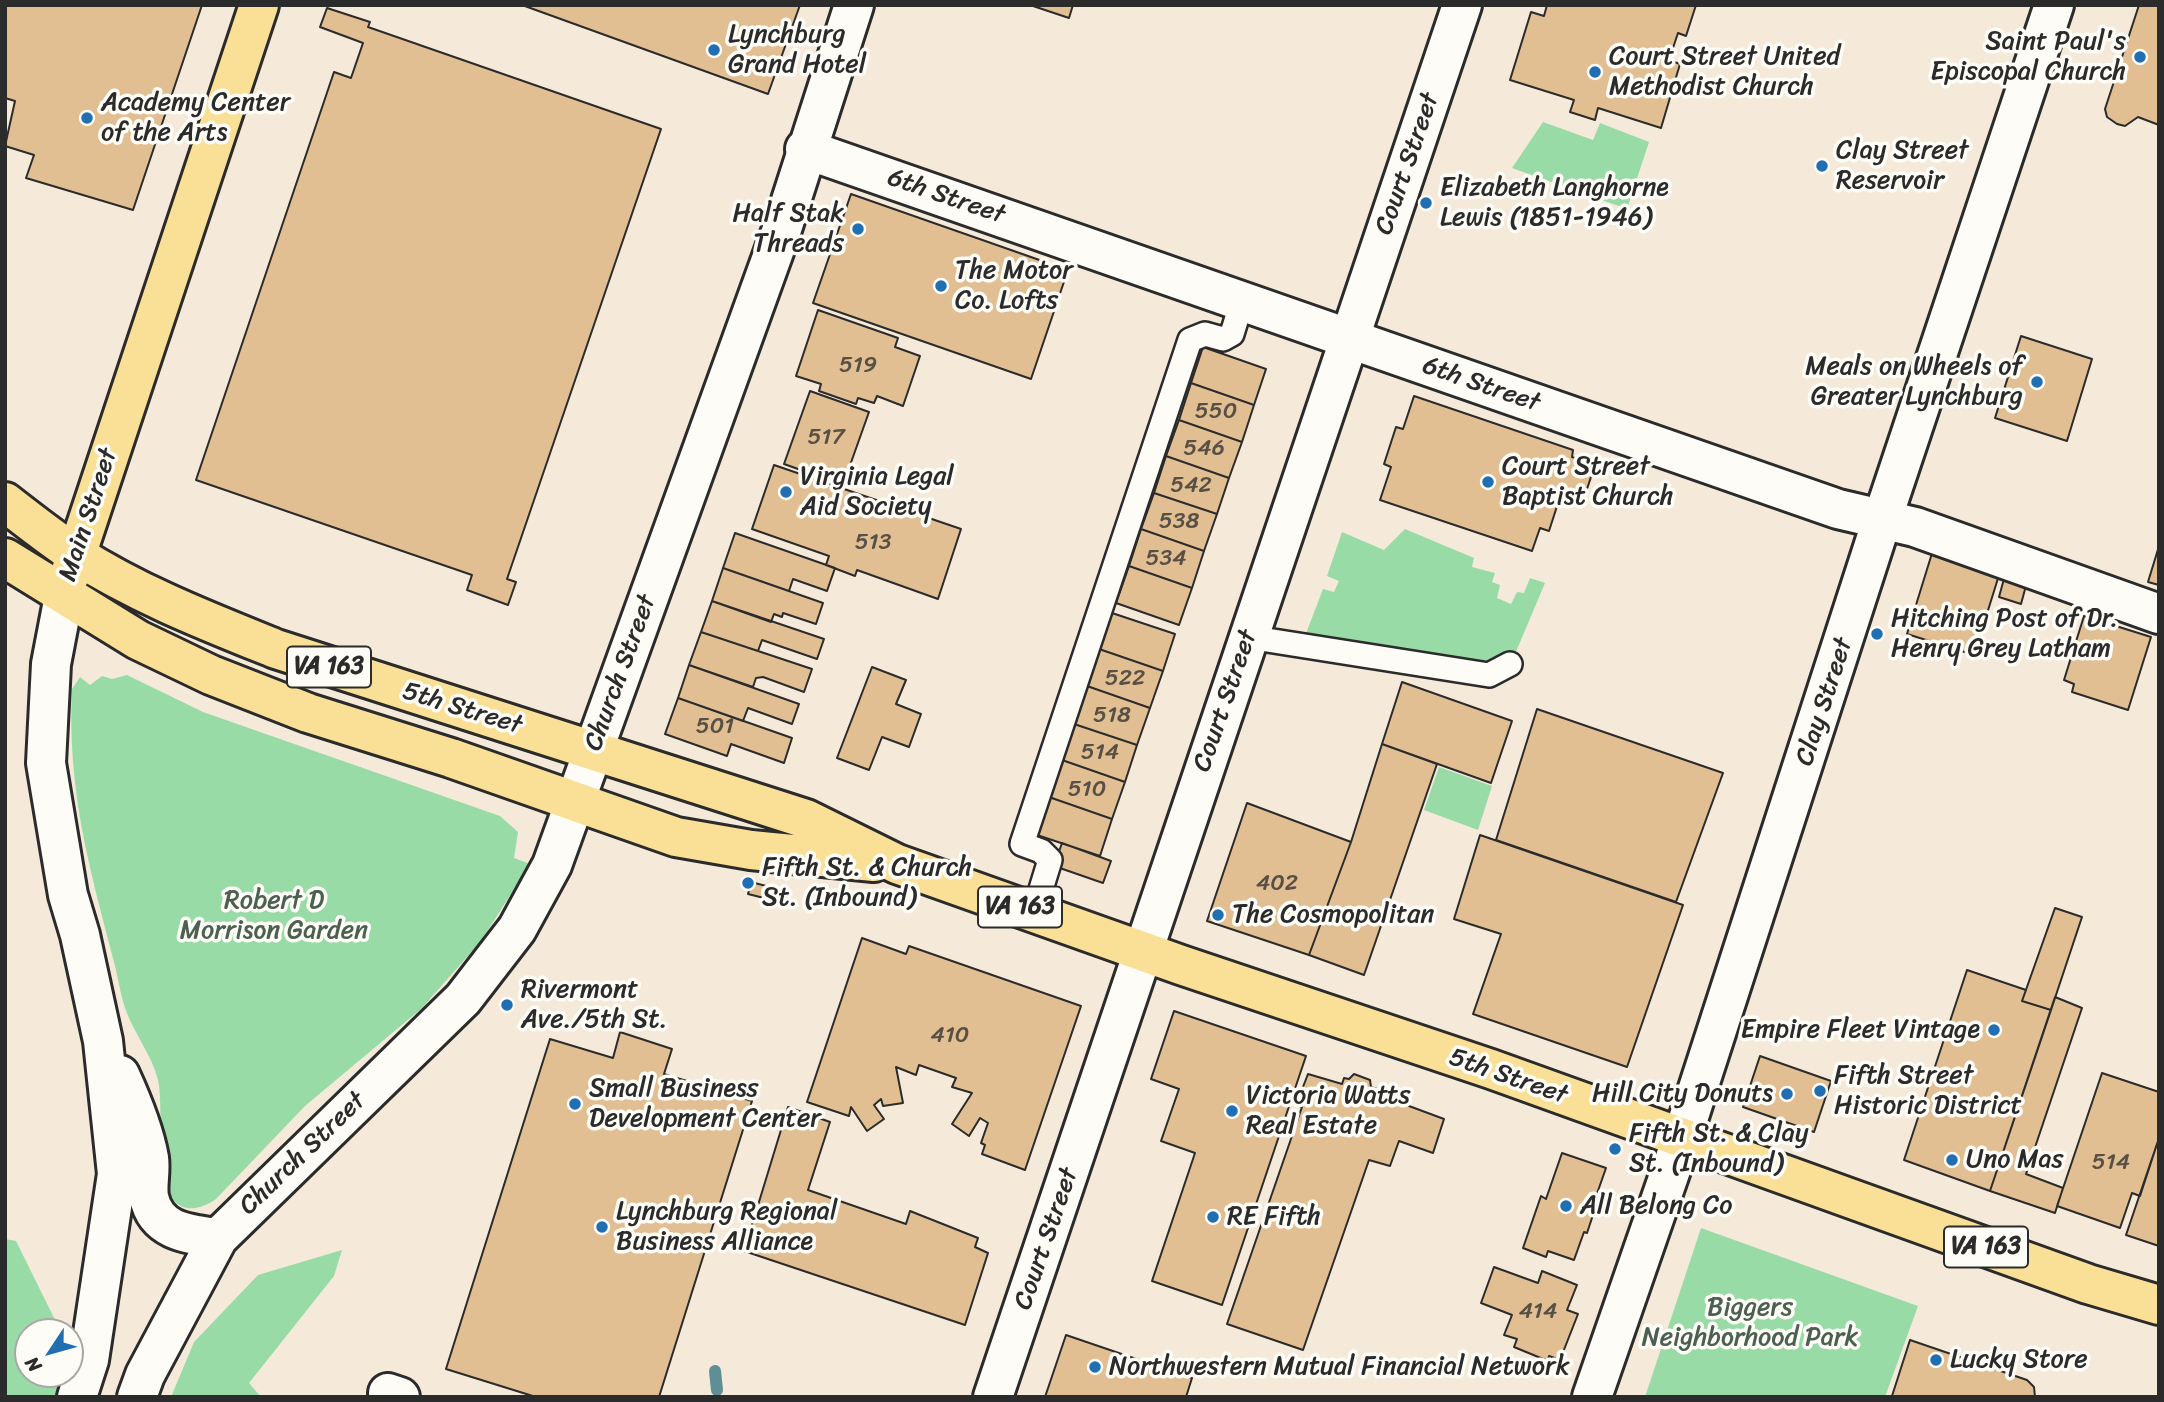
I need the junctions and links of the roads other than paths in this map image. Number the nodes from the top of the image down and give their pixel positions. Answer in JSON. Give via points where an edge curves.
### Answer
{"nodes":[{"id":1,"x":259,"y":5,"type":"edge"},
{"id":2,"x":854,"y":5,"type":"edge"},
{"id":3,"x":1462,"y":5,"type":"edge"},
{"id":4,"x":2054,"y":5,"type":"edge"},
{"id":5,"x":805,"y":149,"type":"junction"},
{"id":6,"x":1242,"y":301,"type":"junction"},
{"id":7,"x":1349,"y":341,"type":"junction"},
{"id":8,"x":5,"y":502,"type":"edge"},
{"id":9,"x":1882,"y":520,"type":"junction"},
{"id":10,"x":77,"y":554,"type":"junction"},
{"id":11,"x":5,"y":558,"type":"edge"},
{"id":12,"x":64,"y":596,"type":"junction"},
{"id":13,"x":2159,"y":614,"type":"edge"},
{"id":14,"x":1248,"y":637,"type":"junction"},
{"id":15,"x":1510,"y":664,"type":"dead end"},
{"id":16,"x":593,"y":751,"type":"junction"},
{"id":17,"x":575,"y":803,"type":"junction"},
{"id":18,"x":897,"y":864,"type":"junction"},
{"id":19,"x":1034,"y":912,"type":"junction"},
{"id":20,"x":1143,"y":952,"type":"junction"},
{"id":21,"x":103,"y":1041,"type":"junction"},
{"id":22,"x":1682,"y":1138,"type":"junction"},
{"id":23,"x":218,"y":1238,"type":"junction"},
{"id":24,"x":2159,"y":1305,"type":"edge"},
{"id":25,"x":141,"y":1386,"type":"edge"},
{"id":26,"x":77,"y":1397,"type":"edge"},
{"id":27,"x":993,"y":1397,"type":"edge"},
{"id":28,"x":1592,"y":1397,"type":"edge"}],
"edges":[{"from":1,"to":10,"type":"main road","name":"Main Street"},
{"from":2,"to":5,"type":"street","name":"Church Street"},
{"from":3,"to":7,"type":"street","name":"Court Street"},
{"from":4,"to":9,"type":"street","name":"Clay Street"},
{"from":5,"to":6,"type":"street","name":"6th Street"},
{"from":5,"to":16,"type":"street","name":"Church Street","via":[[781,232]]},
{"from":6,"to":7,"type":"street","name":"6th Street"},
{"from":6,"to":19,"type":"lane","via":[[1232,334],[1223,339],[1205,334],[1190,340],[1022,844],[1050,860]]},
{"from":7,"to":9,"type":"street","name":"6th Street","via":[[1838,509]]},
{"from":7,"to":14,"type":"street","name":"Court Street"},
{"from":8,"to":10,"type":"main road","name":"5th Street","number":"VA 163"},
{"from":9,"to":13,"type":"street","name":"6th Street","via":[[1915,527]]},
{"from":9,"to":22,"type":"street","name":"Clay Street"},
{"from":10,"to":12,"type":"main road","name":"Main Street"},
{"from":10,"to":16,"type":"main road","name":"5th Street","number":"VA 163","via":[[203,620],[276,649]]},
{"from":11,"to":12,"type":"main road","name":"5th Street"},
{"from":12,"to":17,"type":"main road","name":"5th Street","via":[[138,640],[223,680]]},
{"from":12,"to":21,"type":"street","name":"Main Street","via":[[51,664],[46,762],[68,895]]},
{"from":14,"to":15,"type":"lane","via":[[1489,675]]},
{"from":14,"to":20,"type":"street","name":"Court Street"},
{"from":16,"to":17,"type":"street","name":"Church Street"},
{"from":16,"to":18,"type":"main road","name":"5th Street","number":"VA 163","via":[[806,819]]},
{"from":17,"to":18,"type":"main road","name":"5th Street","via":[[676,837],[751,850]]},
{"from":17,"to":23,"type":"street","name":"Church Street","via":[[552,865],[517,929],[463,999]]},
{"from":18,"to":19,"type":"main road","name":"5th Street","number":"VA 163"},
{"from":19,"to":20,"type":"main road","name":"5th Street","number":"VA 163"},
{"from":20,"to":22,"type":"main road","name":"5th Street","number":"VA 163"},
{"from":20,"to":27,"type":"street","name":"Court Street"},
{"from":21,"to":23,"type":"street","via":[[132,1100],[149,1158],[149,1199],[163,1223],[178,1233]]},
{"from":21,"to":26,"type":"street","via":[[117,1174],[89,1360]]},
{"from":22,"to":24,"type":"main road","name":"5th Street","number":"VA 163","via":[[2088,1284]]},
{"from":22,"to":28,"type":"street","name":"Clay Street"},
{"from":23,"to":25,"type":"street","name":"Church Street"}]}
